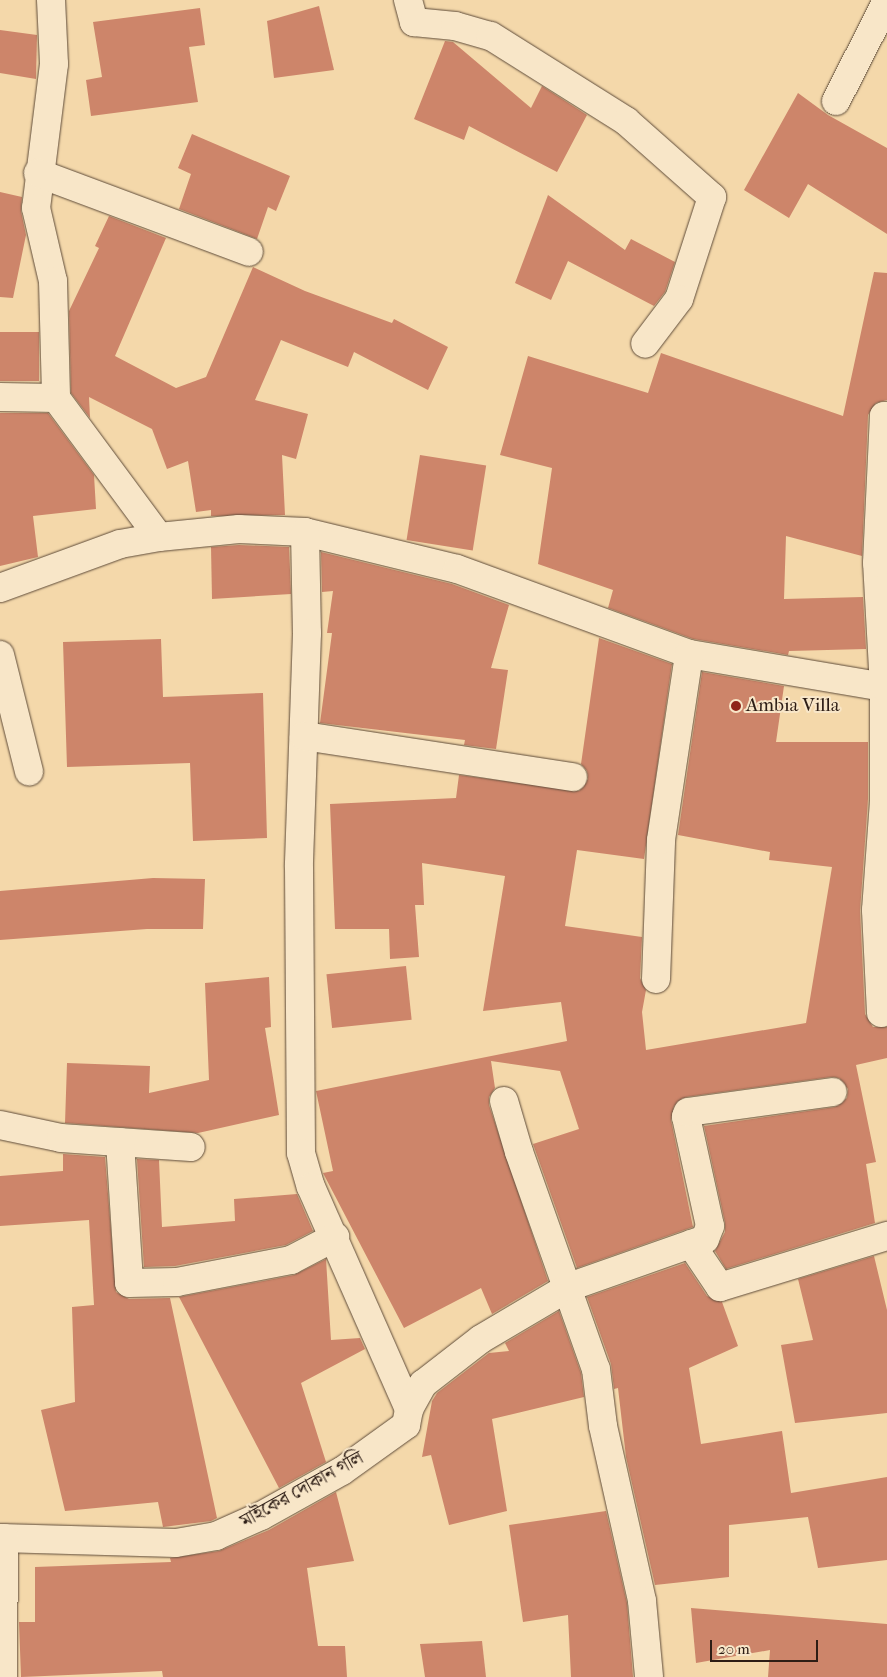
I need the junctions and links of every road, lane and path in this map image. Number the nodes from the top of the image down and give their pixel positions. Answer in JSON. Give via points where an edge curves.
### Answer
{"nodes":[{"id":1,"x":51,"y":0,"type":"edge"},
{"id":2,"x":408,"y":0,"type":"edge"},
{"id":3,"x":887,"y":1,"type":"edge"},
{"id":4,"x":836,"y":101,"type":"dead end"},
{"id":5,"x":38,"y":173,"type":"junction"},
{"id":6,"x":249,"y":252,"type":"dead end"},
{"id":7,"x":645,"y":344,"type":"dead end"},
{"id":8,"x":0,"y":396,"type":"edge"},
{"id":9,"x":56,"y":398,"type":"junction"},
{"id":10,"x":887,"y":416,"type":"edge"},
{"id":11,"x":304,"y":532,"type":"junction"},
{"id":12,"x":159,"y":537,"type":"junction"},
{"id":13,"x":0,"y":588,"type":"edge"},
{"id":14,"x":689,"y":654,"type":"junction"},
{"id":15,"x":0,"y":655,"type":"edge"},
{"id":16,"x":884,"y":687,"type":"junction"},
{"id":17,"x":304,"y":736,"type":"junction"},
{"id":18,"x":29,"y":771,"type":"dead end"},
{"id":19,"x":574,"y":777,"type":"dead end"},
{"id":20,"x":886,"y":800,"type":"edge"},
{"id":21,"x":656,"y":979,"type":"dead end"},
{"id":22,"x":881,"y":1013,"type":"dead end"},
{"id":23,"x":833,"y":1092,"type":"dead end"},
{"id":24,"x":504,"y":1101,"type":"dead end"},
{"id":25,"x":0,"y":1125,"type":"edge"},
{"id":26,"x":120,"y":1142,"type":"junction"},
{"id":27,"x":191,"y":1147,"type":"dead end"},
{"id":28,"x":887,"y":1236,"type":"edge"},
{"id":29,"x":335,"y":1237,"type":"junction"},
{"id":30,"x":691,"y":1244,"type":"junction"},
{"id":31,"x":569,"y":1287,"type":"junction"},
{"id":32,"x":409,"y":1409,"type":"junction"},
{"id":33,"x":2,"y":1538,"type":"edge"},
{"id":34,"x":3,"y":1677,"type":"edge"},
{"id":35,"x":650,"y":1677,"type":"edge"}],
"edges":[{"from":1,"to":5,"type":"street","via":[[54,64]]},
{"from":2,"to":7,"type":"street","via":[[414,22],[454,26],[491,36],[626,121],[712,197],[679,299]]},
{"from":3,"to":4,"type":"street"},
{"from":5,"to":6,"type":"street"},
{"from":5,"to":9,"type":"street","via":[[36,208],[53,280]]},
{"from":8,"to":9,"type":"street"},
{"from":9,"to":12,"type":"street"},
{"from":10,"to":16,"type":"street","via":[[884,416],[877,563]]},
{"from":11,"to":12,"type":"street","via":[[239,530]]},
{"from":11,"to":14,"type":"street","via":[[457,569]]},
{"from":11,"to":17,"type":"street","via":[[307,633]]},
{"from":12,"to":13,"type":"street","via":[[120,544]]},
{"from":14,"to":16,"type":"street"},
{"from":14,"to":21,"type":"street","via":[[661,840]]},
{"from":15,"to":18,"type":"street"},
{"from":16,"to":20,"type":"street"},
{"from":17,"to":19,"type":"street"},
{"from":17,"to":29,"type":"street","via":[[299,867],[300,1153],[311,1187]]},
{"from":20,"to":22,"type":"street","via":[[876,910]]},
{"from":23,"to":30,"type":"street","name":"মাইকের দোকান গলি","via":[[688,1112],[686,1116],[710,1226],[705,1239]]},
{"from":24,"to":31,"type":"street","via":[[518,1152]]},
{"from":25,"to":26,"type":"street","via":[[61,1138]]},
{"from":26,"to":27,"type":"street"},
{"from":26,"to":29,"type":"street","via":[[129,1283],[177,1282],[291,1260]]},
{"from":28,"to":30,"type":"street","via":[[720,1287]]},
{"from":29,"to":32,"type":"street"},
{"from":30,"to":31,"type":"street","name":"মাইকের দোকান গলি"},
{"from":31,"to":32,"type":"street","name":"মাইকের দোকান গলি","via":[[481,1338],[423,1384]]},
{"from":31,"to":35,"type":"street","via":[[596,1369],[603,1426],[642,1601]]},
{"from":32,"to":33,"type":"street","name":"মাইকের দোকান গলি","via":[[406,1426],[342,1471],[216,1536],[176,1543]]},
{"from":33,"to":34,"type":"street"}]}
